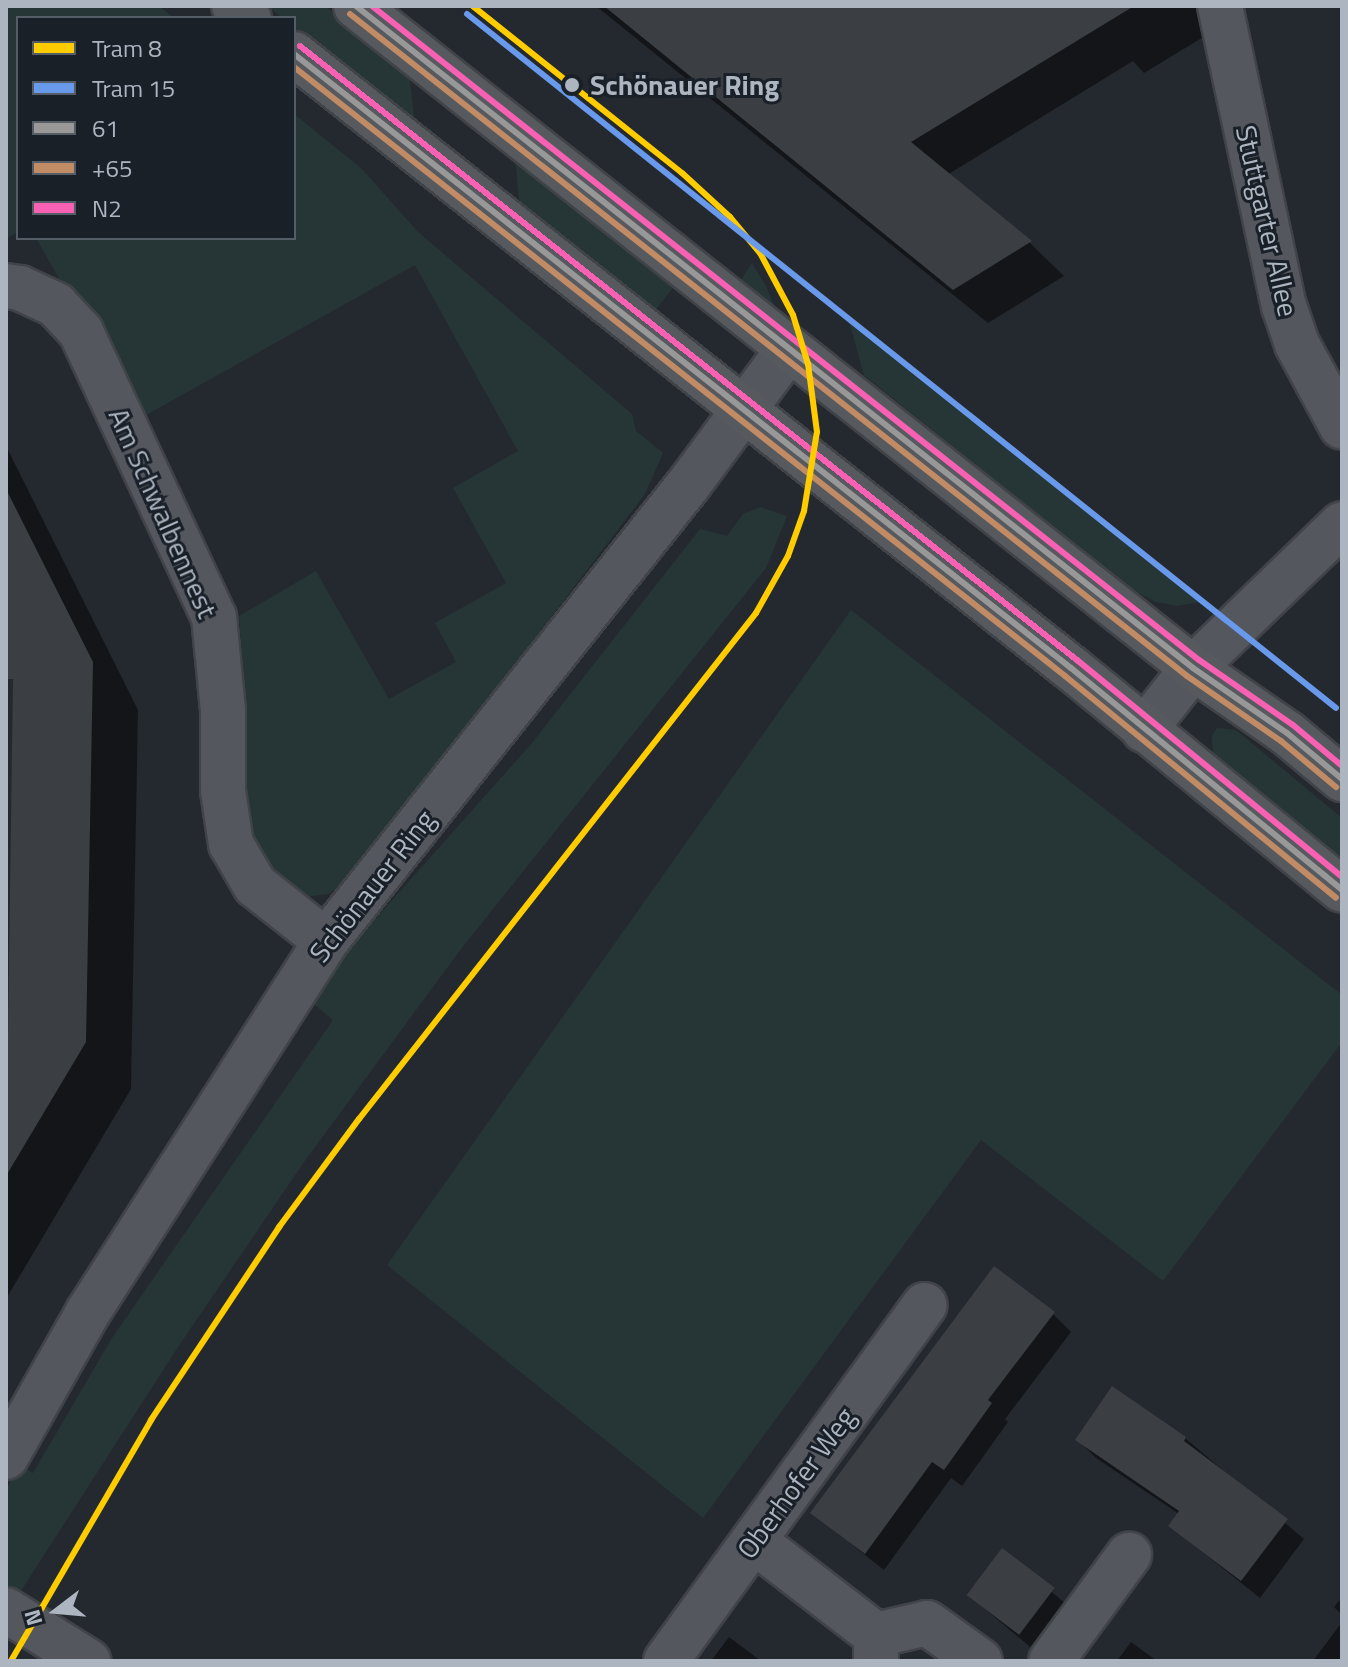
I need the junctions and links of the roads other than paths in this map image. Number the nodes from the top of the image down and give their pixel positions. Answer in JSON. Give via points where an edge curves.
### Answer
{"nodes":[{"id":1,"x":356,"y":6,"type":"edge"},
{"id":2,"x":1224,"y":24,"type":"edge"},
{"id":3,"x":296,"y":56,"type":"edge"},
{"id":4,"x":6,"y":286,"type":"edge"},
{"id":5,"x":789,"y":349,"type":"junction"},
{"id":6,"x":744,"y":411,"type":"junction"},
{"id":7,"x":1342,"y":427,"type":"edge"},
{"id":8,"x":1342,"y":524,"type":"edge"},
{"id":9,"x":1193,"y":668,"type":"junction"},
{"id":10,"x":1144,"y":730,"type":"junction"},
{"id":11,"x":1342,"y":779,"type":"edge"},
{"id":12,"x":1342,"y":890,"type":"edge"},
{"id":13,"x":326,"y":941,"type":"junction"},
{"id":14,"x":925,"y":1305,"type":"dead end"},
{"id":15,"x":6,"y":1457,"type":"edge"},
{"id":16,"x":754,"y":1541,"type":"junction"},
{"id":17,"x":1129,"y":1555,"type":"dead end"},
{"id":18,"x":6,"y":1610,"type":"edge"},
{"id":19,"x":876,"y":1648,"type":"edge"},
{"id":20,"x":88,"y":1661,"type":"edge"},
{"id":21,"x":666,"y":1661,"type":"edge"},
{"id":22,"x":980,"y":1661,"type":"edge"},
{"id":23,"x":1051,"y":1661,"type":"edge"}],
"edges":[{"from":1,"to":5,"type":"main road"},
{"from":2,"to":7,"type":"street","name":"Stuttgarter Allee","via":[[1284,306],[1297,344]]},
{"from":3,"to":6,"type":"main road"},
{"from":4,"to":13,"type":"street","name":"Am Schwalbennest","via":[[56,305],[81,332],[214,617],[223,711],[223,791],[231,844],[255,885]]},
{"from":5,"to":6,"type":"street","name":"Schönauer Ring"},
{"from":5,"to":9,"type":"main road"},
{"from":6,"to":10,"type":"main road"},
{"from":6,"to":13,"type":"street","name":"Schönauer Ring"},
{"from":8,"to":9,"type":"street"},
{"from":9,"to":10,"type":"street"},
{"from":9,"to":11,"type":"main road","via":[[1287,733]]},
{"from":10,"to":12,"type":"main road"},
{"from":13,"to":15,"type":"street","name":"Schönauer Ring","via":[[88,1312]]},
{"from":14,"to":16,"type":"street","name":"Oberhofer Weg"},
{"from":16,"to":19,"type":"street"},
{"from":16,"to":21,"type":"street","name":"Oberhofer Weg"},
{"from":17,"to":23,"type":"street"},
{"from":18,"to":20,"type":"street"},
{"from":19,"to":22,"type":"street","via":[[927,1623]]}]}
